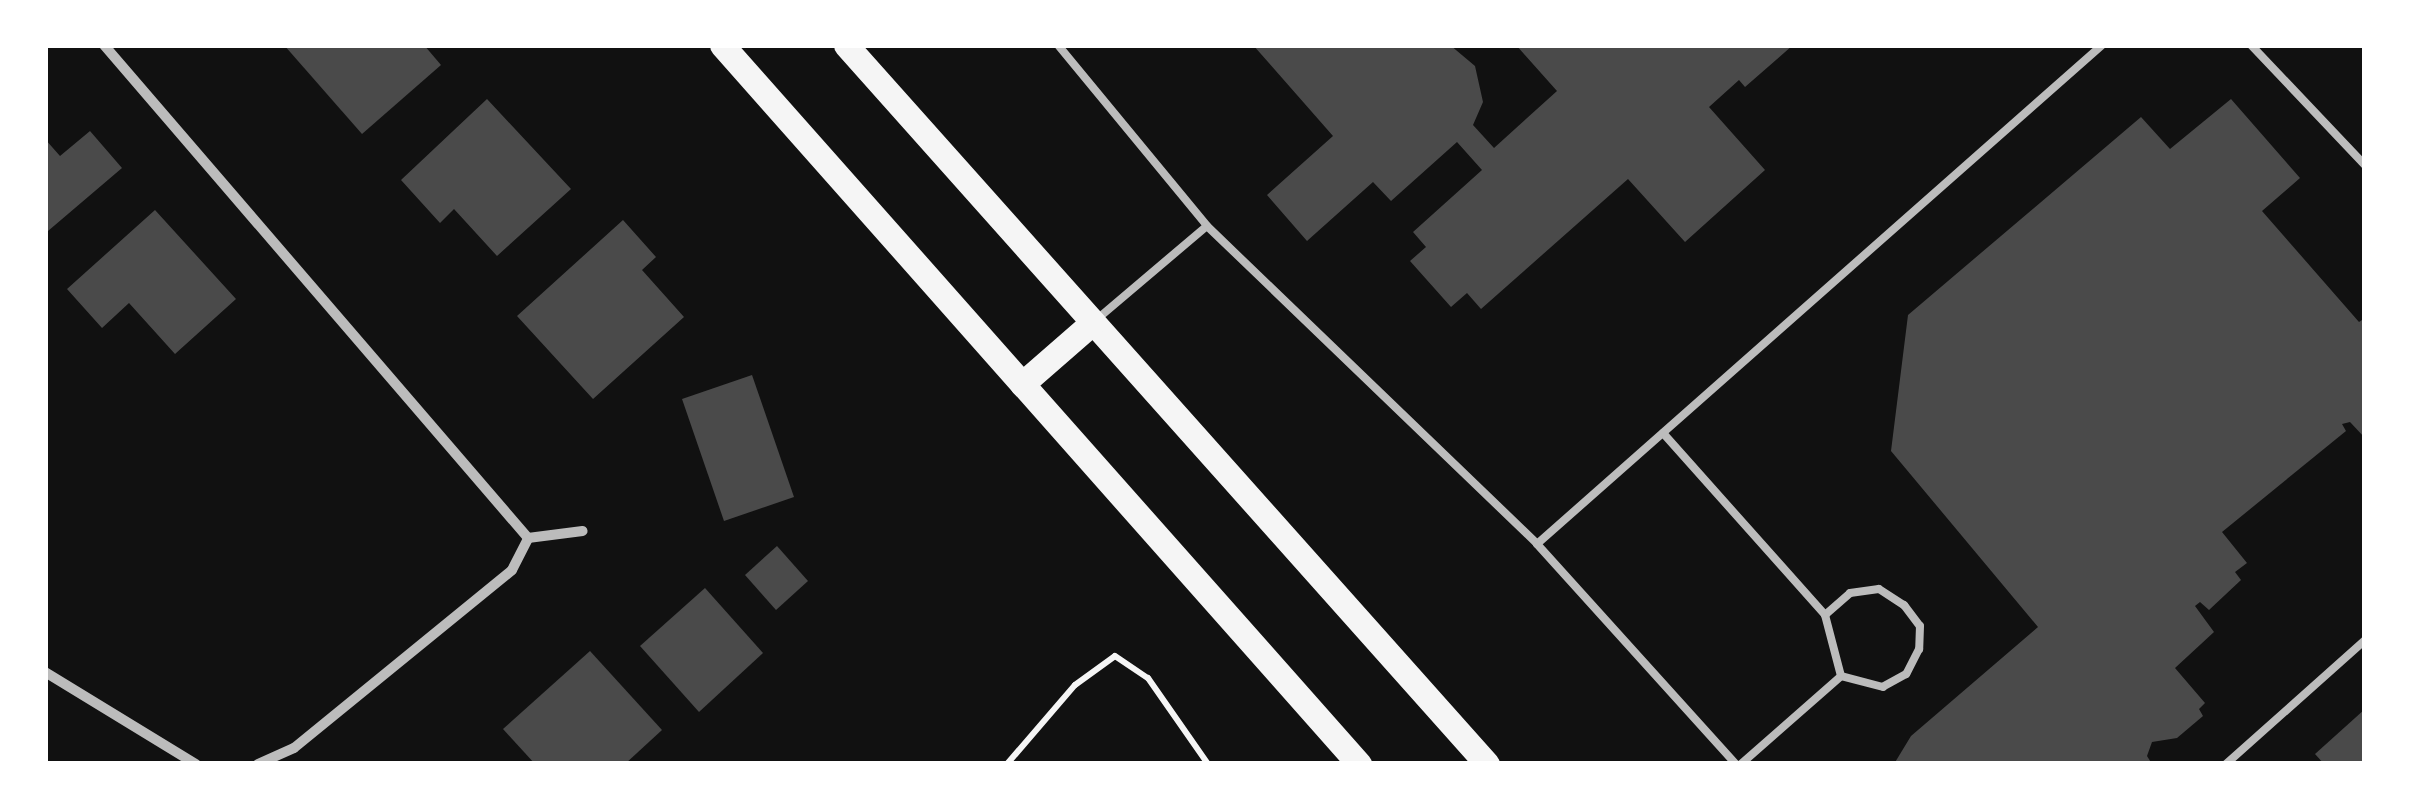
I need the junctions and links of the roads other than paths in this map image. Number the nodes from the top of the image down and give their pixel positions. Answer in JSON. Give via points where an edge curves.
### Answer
{"nodes":[{"id":1,"x":104,"y":45,"type":"edge"},
{"id":2,"x":722,"y":45,"type":"edge"},
{"id":3,"x":846,"y":45,"type":"edge"},
{"id":4,"x":1058,"y":45,"type":"edge"},
{"id":5,"x":2102,"y":45,"type":"edge"},
{"id":6,"x":2251,"y":45,"type":"edge"},
{"id":7,"x":2365,"y":166,"type":"edge"},
{"id":8,"x":1207,"y":226,"type":"junction"},
{"id":9,"x":1093,"y":322,"type":"junction"},
{"id":10,"x":1022,"y":384,"type":"junction"},
{"id":11,"x":1663,"y":433,"type":"junction"},
{"id":12,"x":583,"y":531,"type":"dead end"},
{"id":13,"x":528,"y":538,"type":"junction"},
{"id":14,"x":1538,"y":544,"type":"junction"},
{"id":15,"x":1826,"y":615,"type":"junction"},
{"id":16,"x":2365,"y":640,"type":"edge"},
{"id":17,"x":45,"y":672,"type":"edge"},
{"id":18,"x":1840,"y":676,"type":"junction"},
{"id":19,"x":196,"y":764,"type":"edge"},
{"id":20,"x":258,"y":764,"type":"edge"},
{"id":21,"x":1358,"y":764,"type":"edge"},
{"id":22,"x":1487,"y":764,"type":"edge"},
{"id":23,"x":1739,"y":764,"type":"edge"},
{"id":24,"x":2226,"y":764,"type":"edge"}],
"edges":[{"from":1,"to":13,"type":"street"},
{"from":2,"to":10,"type":"main road"},
{"from":3,"to":9,"type":"main road"},
{"from":4,"to":8,"type":"lane"},
{"from":5,"to":11,"type":"lane"},
{"from":6,"to":7,"type":"lane"},
{"from":8,"to":9,"type":"lane"},
{"from":8,"to":14,"type":"lane"},
{"from":9,"to":10,"type":"main road"},
{"from":9,"to":22,"type":"main road"},
{"from":10,"to":21,"type":"main road"},
{"from":11,"to":14,"type":"lane"},
{"from":11,"to":15,"type":"lane"},
{"from":12,"to":13,"type":"street"},
{"from":13,"to":20,"type":"street","via":[[512,570],[294,748]]},
{"from":14,"to":23,"type":"lane"},
{"from":15,"to":18,"type":"lane"},
{"from":15,"to":18,"type":"lane","via":[[1850,592],[1879,589],[1920,626],[1920,650],[1906,674],[1883,686]]},
{"from":16,"to":24,"type":"lane"},
{"from":17,"to":19,"type":"street"},
{"from":18,"to":23,"type":"lane"}]}
